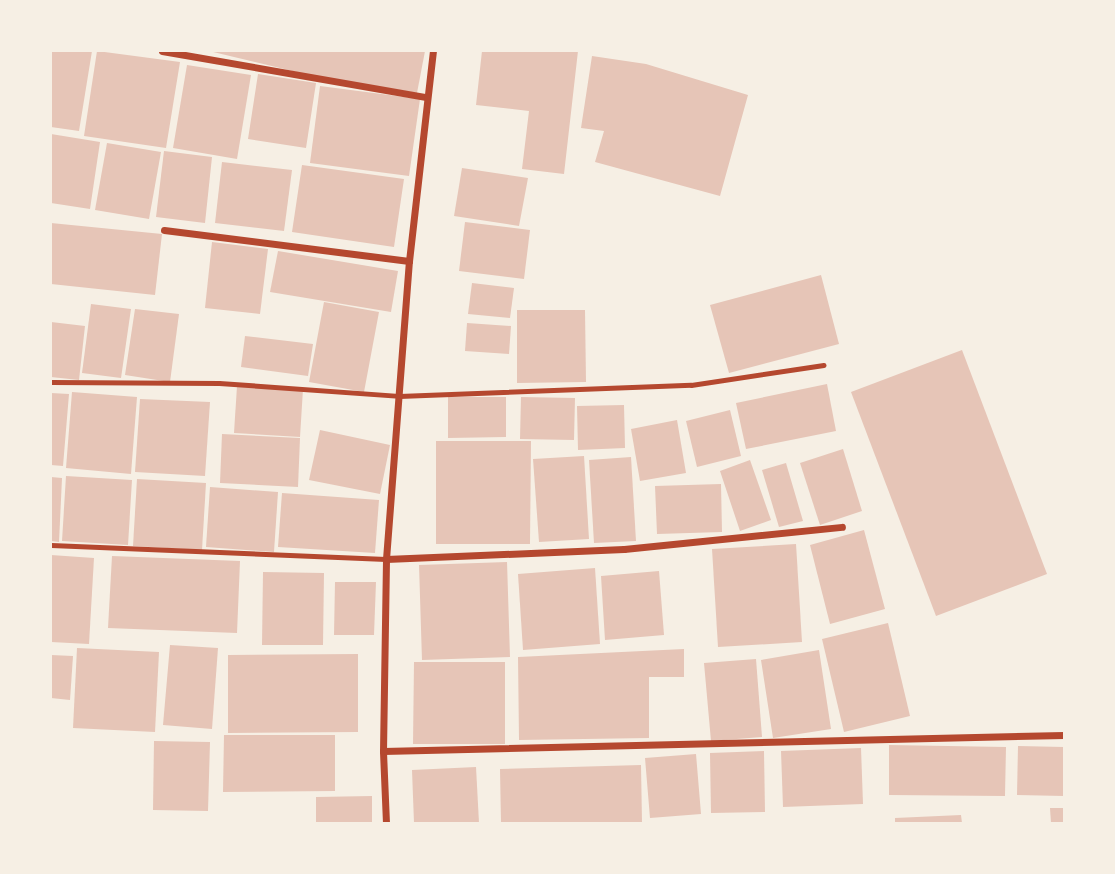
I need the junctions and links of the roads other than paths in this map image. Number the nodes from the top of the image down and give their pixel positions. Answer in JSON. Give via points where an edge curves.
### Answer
{"nodes":[{"id":1,"x":162,"y":51,"type":"edge"},
{"id":2,"x":432,"y":51,"type":"edge"},
{"id":3,"x":426,"y":97,"type":"junction"},
{"id":4,"x":163,"y":230,"type":"dead end"},
{"id":5,"x":408,"y":261,"type":"junction"},
{"id":6,"x":823,"y":365,"type":"dead end"},
{"id":7,"x":51,"y":383,"type":"edge"},
{"id":8,"x":398,"y":396,"type":"junction"},
{"id":9,"x":842,"y":527,"type":"dead end"},
{"id":10,"x":51,"y":545,"type":"edge"},
{"id":11,"x":386,"y":559,"type":"junction"},
{"id":12,"x":1064,"y":735,"type":"edge"},
{"id":13,"x":383,"y":751,"type":"junction"},
{"id":14,"x":386,"y":823,"type":"edge"}],
"edges":[{"from":1,"to":3,"type":"street"},
{"from":2,"to":3,"type":"street"},
{"from":3,"to":5,"type":"street"},
{"from":4,"to":5,"type":"street"},
{"from":5,"to":8,"type":"street"},
{"from":6,"to":8,"type":"lane","via":[[691,385]]},
{"from":7,"to":8,"type":"lane","via":[[219,383]]},
{"from":8,"to":11,"type":"street"},
{"from":9,"to":11,"type":"street","via":[[624,549]]},
{"from":10,"to":11,"type":"lane"},
{"from":11,"to":13,"type":"street"},
{"from":12,"to":13,"type":"street"},
{"from":13,"to":14,"type":"street"}]}
